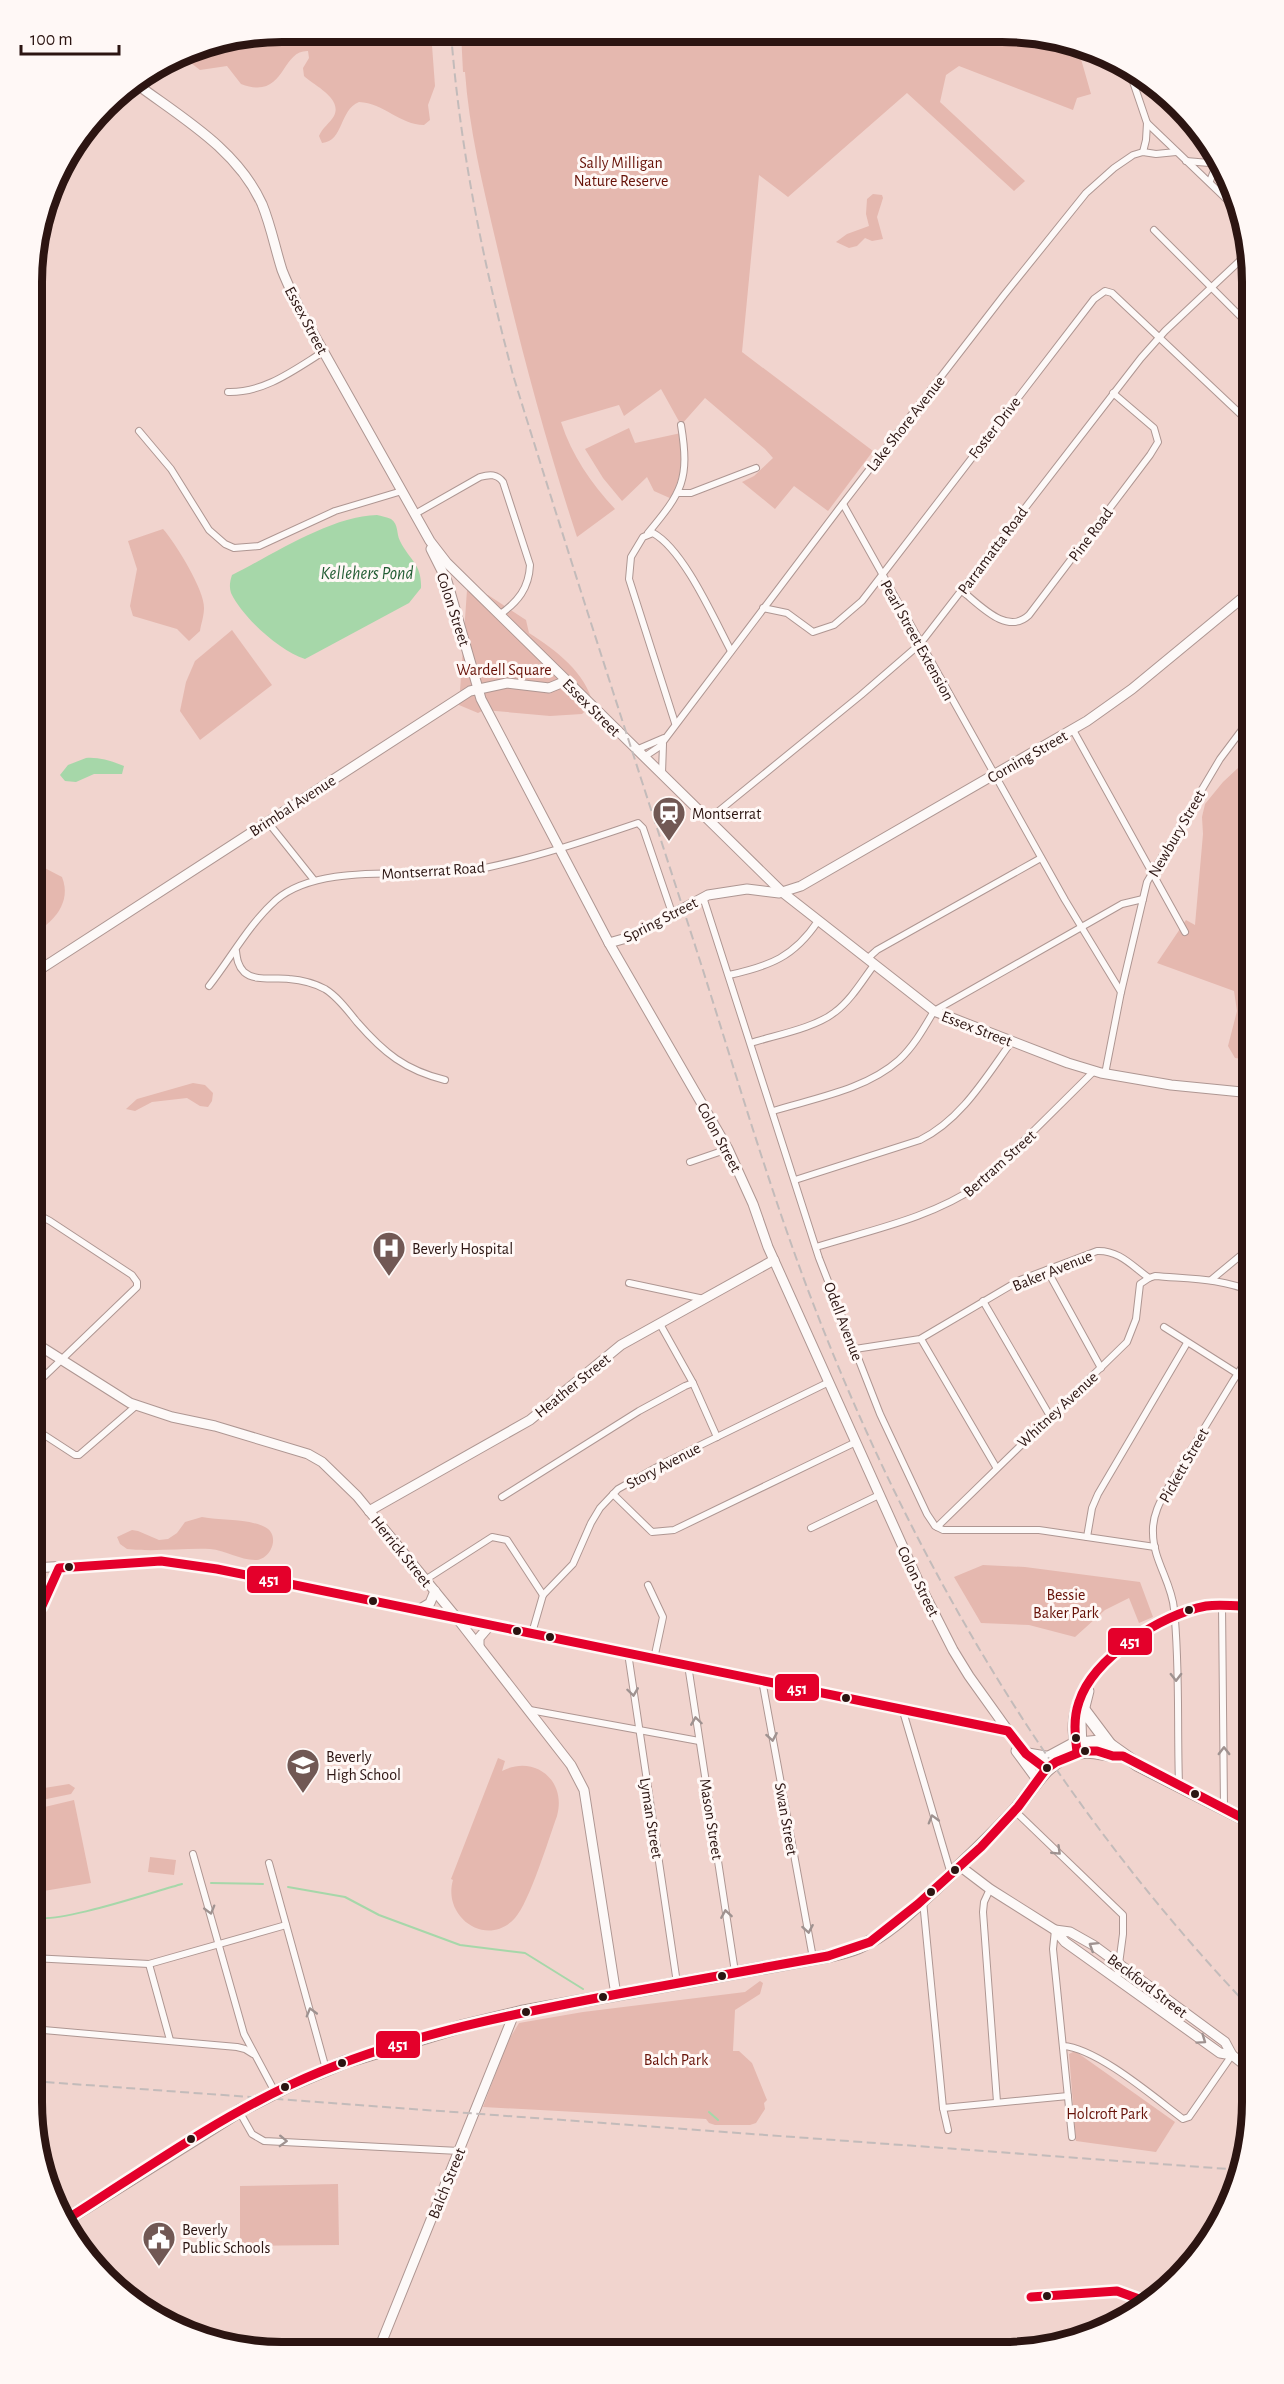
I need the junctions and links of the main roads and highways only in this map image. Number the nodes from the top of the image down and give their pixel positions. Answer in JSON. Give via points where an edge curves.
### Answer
{"nodes":[{"id":1,"x":141,"y":88,"type":"edge"},
{"id":2,"x":430,"y":541,"type":"junction"},
{"id":3,"x":466,"y":582,"type":"junction"},
{"id":4,"x":452,"y":597,"type":"junction"},
{"id":5,"x":1242,"y":598,"type":"edge"},
{"id":6,"x":566,"y":681,"type":"junction"},
{"id":7,"x":477,"y":688,"type":"junction"},
{"id":8,"x":782,"y":892,"type":"junction"},
{"id":9,"x":609,"y":944,"type":"junction"},
{"id":10,"x":42,"y":968,"type":"edge"},
{"id":11,"x":1242,"y":1092,"type":"edge"},
{"id":12,"x":774,"y":1260,"type":"junction"},
{"id":13,"x":42,"y":1347,"type":"edge"},
{"id":14,"x":369,"y":1511,"type":"junction"},
{"id":15,"x":42,"y":1568,"type":"edge"},
{"id":16,"x":59,"y":1568,"type":"junction"},
{"id":17,"x":435,"y":1591,"type":"junction"},
{"id":18,"x":1242,"y":1604,"type":"edge"},
{"id":19,"x":42,"y":1606,"type":"edge"},
{"id":20,"x":420,"y":1610,"type":"junction"},
{"id":21,"x":456,"y":1617,"type":"junction"},
{"id":22,"x":491,"y":1624,"type":"junction"},
{"id":23,"x":479,"y":1645,"type":"junction"},
{"id":24,"x":1092,"y":1680,"type":"junction"},
{"id":25,"x":1083,"y":1710,"type":"junction"},
{"id":26,"x":1010,"y":1733,"type":"junction"},
{"id":27,"x":1110,"y":1745,"type":"junction"},
{"id":28,"x":1079,"y":1747,"type":"junction"},
{"id":29,"x":1025,"y":1754,"type":"joint"},
{"id":30,"x":1123,"y":1756,"type":"junction"},
{"id":31,"x":1047,"y":1763,"type":"junction"},
{"id":32,"x":1038,"y":1781,"type":"junction"},
{"id":33,"x":1242,"y":1818,"type":"edge"},
{"id":34,"x":956,"y":1871,"type":"junction"},
{"id":35,"x":1055,"y":1930,"type":"junction"},
{"id":36,"x":616,"y":1995,"type":"junction"},
{"id":37,"x":514,"y":2014,"type":"junction"},
{"id":38,"x":1232,"y":2055,"type":"junction"},
{"id":39,"x":1242,"y":2063,"type":"edge"},
{"id":40,"x":71,"y":2216,"type":"edge"},
{"id":41,"x":382,"y":2342,"type":"edge"}],
"edges":[{"from":1,"to":2,"type":"main road","name":"Essex Street","via":[[218,145],[254,188],[267,216],[288,286]]},
{"from":2,"to":3,"type":"main road","name":"Essex Street"},
{"from":2,"to":4,"type":"main road","name":"Colon Street"},
{"from":3,"to":4,"type":"main road","via":[[454,590]]},
{"from":3,"to":6,"type":"main road","name":"Essex Street"},
{"from":4,"to":7,"type":"main road","name":"Colon Street"},
{"from":5,"to":8,"type":"main road","name":"Corning Street","via":[[1132,688],[1073,730],[801,886]]},
{"from":6,"to":7,"type":"main road","name":"Brimbal Avenue","via":[[549,688],[507,683]]},
{"from":6,"to":8,"type":"main road","name":"Essex Street"},
{"from":7,"to":9,"type":"main road","name":"Colon Street"},
{"from":7,"to":10,"type":"main road","name":"Brimbal Avenue"},
{"from":8,"to":9,"type":"main road","name":"Spring Street","via":[[719,892]]},
{"from":8,"to":11,"type":"main road","name":"Essex Street","via":[[934,1011],[1105,1074]]},
{"from":9,"to":12,"type":"main road","name":"Colon Street","via":[[728,1149]]},
{"from":12,"to":14,"type":"main road","name":"Heather Street","via":[[621,1345],[530,1420]]},
{"from":12,"to":26,"type":"main road","name":"Colon Street","via":[[921,1587],[969,1676]]},
{"from":13,"to":14,"type":"main road","name":"Herrick Street","via":[[137,1405],[308,1454],[337,1475]]},
{"from":14,"to":17,"type":"main road","name":"Herrick Street"},
{"from":15,"to":16,"type":"main road"},
{"from":16,"to":19,"type":"main road"},
{"from":16,"to":20,"type":"main road","via":[[174,1562]]},
{"from":17,"to":20,"type":"main road","via":[[430,1603]]},
{"from":17,"to":21,"type":"main road","name":"Herrick Street"},
{"from":18,"to":24,"type":"main road","via":[[1202,1607],[1145,1631],[1126,1643]]},
{"from":20,"to":21,"type":"main road"},
{"from":21,"to":22,"type":"main road"},
{"from":21,"to":23,"type":"main road","name":"Herrick Street"},
{"from":22,"to":23,"type":"main road","via":[[479,1638]]},
{"from":22,"to":26,"type":"main road"},
{"from":23,"to":36,"type":"main road","name":"Herrick Street","via":[[571,1765],[584,1790]]},
{"from":24,"to":25,"type":"main road"},
{"from":24,"to":28,"type":"main road","via":[[1078,1701],[1074,1725]]},
{"from":25,"to":27,"type":"highway"},
{"from":25,"to":28,"type":"main road"},
{"from":26,"to":29,"type":"main road","name":"Colon Street"},
{"from":26,"to":32,"type":"main road","name":"Colon Street","via":[[1014,1748]]},
{"from":27,"to":28,"type":"highway"},
{"from":27,"to":30,"type":"highway"},
{"from":28,"to":30,"type":"highway"},
{"from":28,"to":31,"type":"highway"},
{"from":29,"to":31,"type":"highway"},
{"from":30,"to":33,"type":"highway"},
{"from":31,"to":32,"type":"highway"},
{"from":32,"to":34,"type":"highway"},
{"from":34,"to":35,"type":"main road","name":"Beckford Street"},
{"from":34,"to":36,"type":"highway","via":[[864,1945]]},
{"from":35,"to":38,"type":"main road","name":"Beckford Street","one_way":true,"via":[[1065,1942],[1220,2053]]},
{"from":38,"to":35,"type":"main road","name":"Beckford Street","one_way":true,"via":[[1225,2042],[1119,1963],[1070,1932]]},
{"from":36,"to":37,"type":"highway"},
{"from":37,"to":40,"type":"highway","via":[[417,2039],[326,2069],[275,2092]]},
{"from":37,"to":41,"type":"main road","name":"Balch Street"},
{"from":38,"to":39,"type":"main road","name":"Beckford Street"}]}
